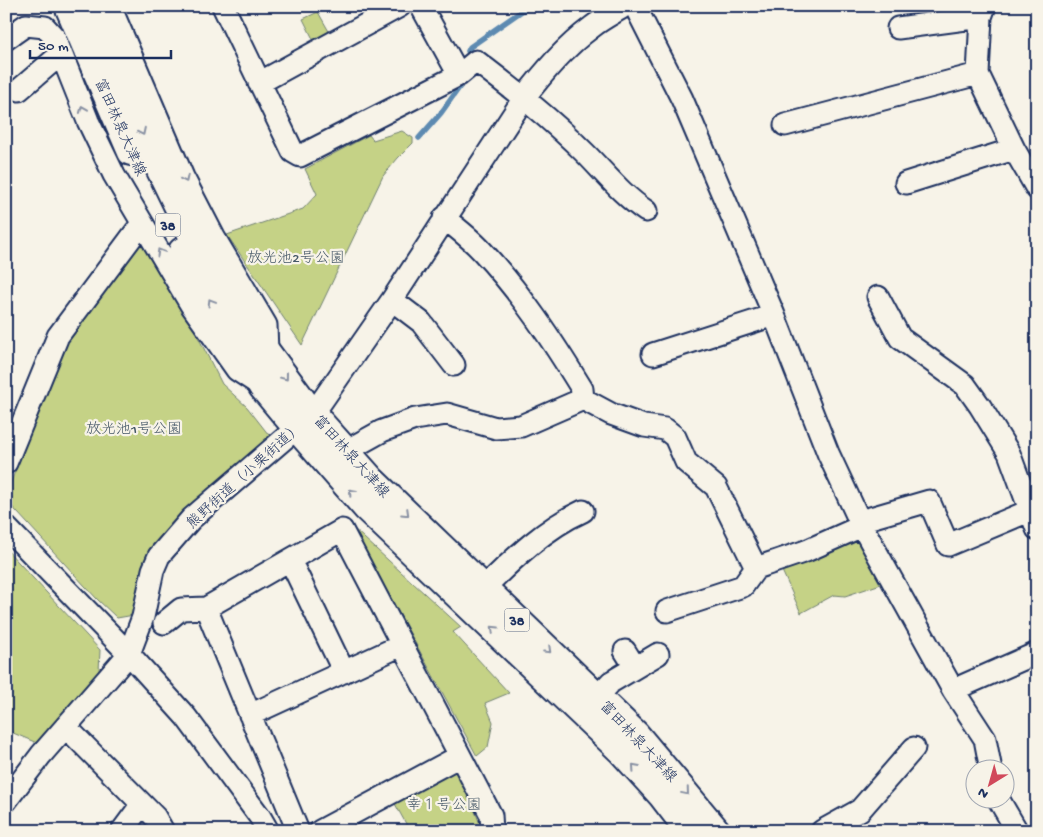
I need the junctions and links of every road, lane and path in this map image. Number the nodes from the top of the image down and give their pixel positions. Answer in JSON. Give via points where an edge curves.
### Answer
{"nodes":[{"id":1,"x":68,"y":6,"type":"edge"},
{"id":2,"x":88,"y":6,"type":"edge"},
{"id":3,"x":110,"y":6,"type":"edge"},
{"id":4,"x":223,"y":6,"type":"edge"},
{"id":5,"x":400,"y":6,"type":"edge"},
{"id":6,"x":421,"y":6,"type":"edge"},
{"id":7,"x":625,"y":6,"type":"edge"},
{"id":8,"x":634,"y":6,"type":"edge"},
{"id":9,"x":983,"y":12,"type":"edge"},
{"id":10,"x":898,"y":28,"type":"dead end"},
{"id":11,"x":6,"y":39,"type":"edge"},
{"id":12,"x":61,"y":54,"type":"junction"},
{"id":13,"x":978,"y":74,"type":"junction"},
{"id":14,"x":459,"y":75,"type":"junction"},
{"id":15,"x":259,"y":83,"type":"junction"},
{"id":16,"x":19,"y":90,"type":"dead end"},
{"id":17,"x":524,"y":98,"type":"junction"},
{"id":18,"x":784,"y":125,"type":"dead end"},
{"id":19,"x":1014,"y":149,"type":"junction"},
{"id":20,"x":906,"y":183,"type":"dead end"},
{"id":21,"x":1037,"y":189,"type":"edge"},
{"id":22,"x":646,"y":211,"type":"dead end"},
{"id":23,"x":444,"y":218,"type":"junction"},
{"id":24,"x":143,"y":224,"type":"junction"},
{"id":25,"x":878,"y":297,"type":"dead end"},
{"id":26,"x":392,"y":300,"type":"junction"},
{"id":27,"x":774,"y":315,"type":"junction"},
{"id":28,"x":267,"y":352,"type":"junction"},
{"id":29,"x":653,"y":354,"type":"dead end"},
{"id":30,"x":454,"y":365,"type":"dead end"},
{"id":31,"x":262,"y":387,"type":"junction"},
{"id":32,"x":583,"y":399,"type":"junction"},
{"id":33,"x":305,"y":421,"type":"junction"},
{"id":34,"x":346,"y":451,"type":"junction"},
{"id":35,"x":6,"y":463,"type":"edge"},
{"id":36,"x":583,"y":511,"type":"dead end"},
{"id":37,"x":1033,"y":520,"type":"edge"},
{"id":38,"x":861,"y":523,"type":"junction"},
{"id":39,"x":6,"y":527,"type":"edge"},
{"id":40,"x":290,"y":560,"type":"junction"},
{"id":41,"x":756,"y":568,"type":"junction"},
{"id":42,"x":484,"y":588,"type":"junction"},
{"id":43,"x":206,"y":608,"type":"junction"},
{"id":44,"x":667,"y":611,"type":"dead end"},
{"id":45,"x":164,"y":624,"type":"dead end"},
{"id":46,"x":402,"y":645,"type":"junction"},
{"id":47,"x":1037,"y":653,"type":"edge"},
{"id":48,"x":129,"y":654,"type":"junction"},
{"id":49,"x":658,"y":654,"type":"dead end"},
{"id":50,"x":344,"y":672,"type":"junction"},
{"id":51,"x":953,"y":690,"type":"junction"},
{"id":52,"x":597,"y":696,"type":"junction"},
{"id":53,"x":250,"y":715,"type":"junction"},
{"id":54,"x":66,"y":727,"type":"junction"},
{"id":55,"x":914,"y":748,"type":"dead end"},
{"id":56,"x":460,"y":756,"type":"junction"},
{"id":57,"x":989,"y":760,"type":"edge"},
{"id":58,"x":6,"y":801,"type":"edge"},
{"id":59,"x":142,"y":804,"type":"junction"},
{"id":60,"x":1004,"y":810,"type":"edge"},
{"id":61,"x":122,"y":831,"type":"edge"},
{"id":62,"x":163,"y":831,"type":"edge"},
{"id":63,"x":268,"y":831,"type":"edge"},
{"id":64,"x":298,"y":831,"type":"edge"},
{"id":65,"x":320,"y":831,"type":"edge"},
{"id":66,"x":492,"y":831,"type":"edge"},
{"id":67,"x":689,"y":831,"type":"edge"},
{"id":68,"x":717,"y":831,"type":"edge"},
{"id":69,"x":822,"y":831,"type":"edge"},
{"id":70,"x":1016,"y":831,"type":"edge"}],
"edges":[{"from":31,"to":1,"type":"main road","name":"富田林泉大津線","number":"38","one_way":true,"via":[[152,194],[115,118]]},
{"from":2,"to":28,"type":"main road","name":"富田林泉大津線","number":"38","one_way":true,"via":[[138,123],[192,236]]},
{"from":3,"to":28,"type":"street","one_way":true,"via":[[183,177],[266,325]]},
{"from":4,"to":15,"type":"street"},
{"from":5,"to":15,"type":"street"},
{"from":6,"to":14,"type":"street"},
{"from":7,"to":17,"type":"street","name":"熊野街道（小栗街道）","via":[[592,26],[566,49]]},
{"from":8,"to":27,"type":"street","via":[[682,100]]},
{"from":9,"to":10,"type":"street"},
{"from":9,"to":13,"type":"street"},
{"from":11,"to":12,"type":"street","via":[[26,25],[44,27],[56,38]]},
{"from":12,"to":16,"type":"street"},
{"from":24,"to":12,"type":"street","one_way":true,"via":[[114,175]]},
{"from":13,"to":18,"type":"street"},
{"from":13,"to":19,"type":"street"},
{"from":14,"to":15,"type":"street","via":[[300,156],[293,152]]},
{"from":14,"to":17,"type":"street","via":[[476,62]]},
{"from":17,"to":22,"type":"street","via":[[584,152],[630,201]]},
{"from":17,"to":23,"type":"street","name":"熊野街道（小栗街道）"},
{"from":19,"to":20,"type":"street"},
{"from":19,"to":21,"type":"street"},
{"from":23,"to":26,"type":"street","name":"熊野街道（小栗街道）"},
{"from":23,"to":32,"type":"street","via":[[481,249],[519,294],[582,389]]},
{"from":31,"to":24,"type":"street","one_way":true,"via":[[236,370],[191,305]]},
{"from":24,"to":35,"type":"street","via":[[58,336]]},
{"from":25,"to":37,"type":"street","via":[[900,338],[965,385],[980,406],[1009,453]]},
{"from":26,"to":30,"type":"street","via":[[421,322]]},
{"from":26,"to":33,"type":"street","name":"熊野街道（小栗街道）"},
{"from":27,"to":29,"type":"street"},
{"from":27,"to":38,"type":"street","via":[[828,453]]},
{"from":28,"to":33,"type":"main road","name":"富田林泉大津線","number":"38","one_way":true},
{"from":31,"to":33,"type":"main road","name":"富田林泉大津線","number":"38"},
{"from":32,"to":34,"type":"street","via":[[521,426],[496,428],[448,414],[415,419],[382,431]]},
{"from":32,"to":41,"type":"street","via":[[611,414],[644,426],[665,429],[675,437],[686,462],[716,487]]},
{"from":33,"to":34,"type":"main road","name":"富田林泉大津線","number":"38"},
{"from":33,"to":48,"type":"street","name":"熊野街道（小栗街道）","via":[[191,519],[159,556],[143,617]]},
{"from":67,"to":33,"type":"main road","name":"富田林泉大津線","number":"38","one_way":true,"via":[[621,751],[366,508]]},
{"from":34,"to":42,"type":"main road","name":"富田林泉大津線","number":"38","one_way":true},
{"from":36,"to":42,"type":"street","via":[[546,532]]},
{"from":37,"to":38,"type":"street","via":[[948,545],[930,501]]},
{"from":38,"to":41,"type":"street","via":[[806,551]]},
{"from":38,"to":51,"type":"street"},
{"from":39,"to":48,"type":"street"},
{"from":40,"to":43,"type":"street"},
{"from":40,"to":46,"type":"street","via":[[342,530]]},
{"from":40,"to":50,"type":"street"},
{"from":41,"to":44,"type":"street","via":[[743,586]]},
{"from":42,"to":52,"type":"main road","name":"富田林泉大津線","number":"38","one_way":true},
{"from":43,"to":45,"type":"street","via":[[181,609]]},
{"from":43,"to":53,"type":"street"},
{"from":46,"to":50,"type":"street"},
{"from":46,"to":56,"type":"street"},
{"from":47,"to":51,"type":"street"},
{"from":48,"to":54,"type":"street","name":"熊野街道（小栗街道）"},
{"from":48,"to":63,"type":"street","via":[[186,717]]},
{"from":49,"to":52,"type":"street","via":[[630,659]]},
{"from":50,"to":53,"type":"street"},
{"from":51,"to":57,"type":"street","via":[[985,739]]},
{"from":52,"to":68,"type":"main road","name":"富田林泉大津線","number":"38","one_way":true,"via":[[636,734]]},
{"from":53,"to":64,"type":"street"},
{"from":54,"to":58,"type":"street","name":"熊野街道（小栗街道）","via":[[40,755]]},
{"from":54,"to":59,"type":"street"},
{"from":55,"to":69,"type":"street","via":[[860,810]]},
{"from":56,"to":65,"type":"street"},
{"from":56,"to":66,"type":"street","via":[[490,814]]},
{"from":59,"to":61,"type":"street"},
{"from":59,"to":62,"type":"street"},
{"from":60,"to":70,"type":"street"}]}
